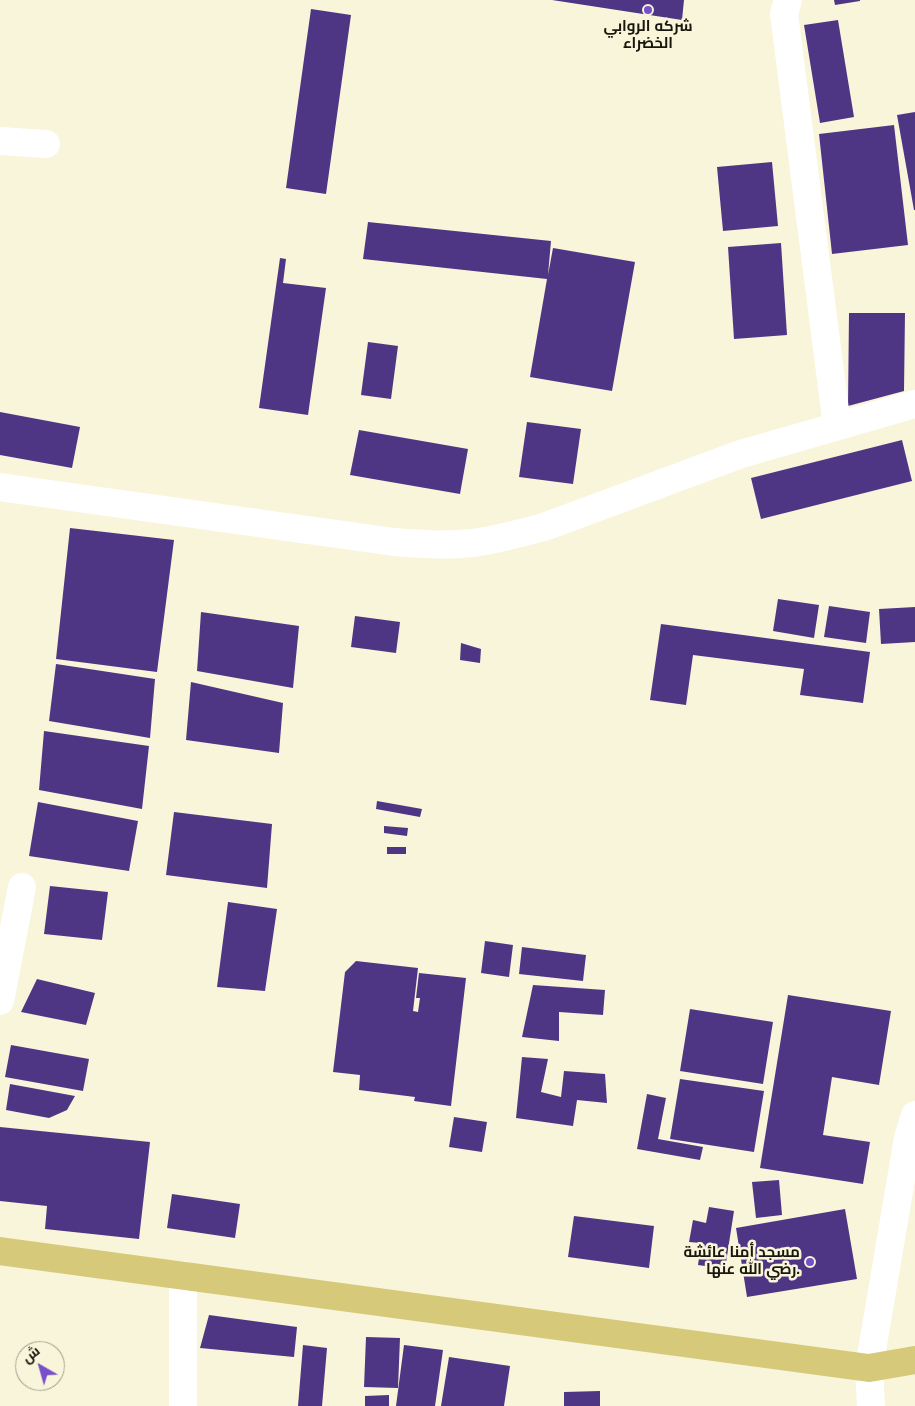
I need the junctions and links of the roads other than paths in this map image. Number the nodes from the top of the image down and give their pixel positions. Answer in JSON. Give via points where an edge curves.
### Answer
{"nodes":[{"id":1,"x":788,"y":0,"type":"edge"},
{"id":2,"x":0,"y":141,"type":"edge"},
{"id":3,"x":46,"y":144,"type":"dead end"},
{"id":4,"x":915,"y":404,"type":"edge"},
{"id":5,"x":837,"y":426,"type":"junction"},
{"id":6,"x":0,"y":487,"type":"edge"},
{"id":7,"x":22,"y":887,"type":"dead end"},
{"id":8,"x":0,"y":1002,"type":"edge"},
{"id":9,"x":915,"y":1115,"type":"edge"},
{"id":10,"x":0,"y":1250,"type":"edge"},
{"id":11,"x":183,"y":1275,"type":"junction"},
{"id":12,"x":915,"y":1360,"type":"edge"},
{"id":13,"x":868,"y":1368,"type":"junction"},
{"id":14,"x":183,"y":1406,"type":"edge"},
{"id":15,"x":870,"y":1406,"type":"edge"}],
"edges":[{"from":1,"to":5,"type":"street","via":[[784,14]]},
{"from":2,"to":3,"type":"street"},
{"from":4,"to":5,"type":"street"},
{"from":5,"to":6,"type":"street","via":[[741,454],[544,527],[471,543],[432,545],[394,542]]},
{"from":7,"to":8,"type":"street"},
{"from":9,"to":13,"type":"street","via":[[908,1138]]},
{"from":10,"to":11,"type":"main road"},
{"from":11,"to":13,"type":"main road"},
{"from":11,"to":14,"type":"street"},
{"from":12,"to":13,"type":"main road"},
{"from":13,"to":15,"type":"street"}]}
